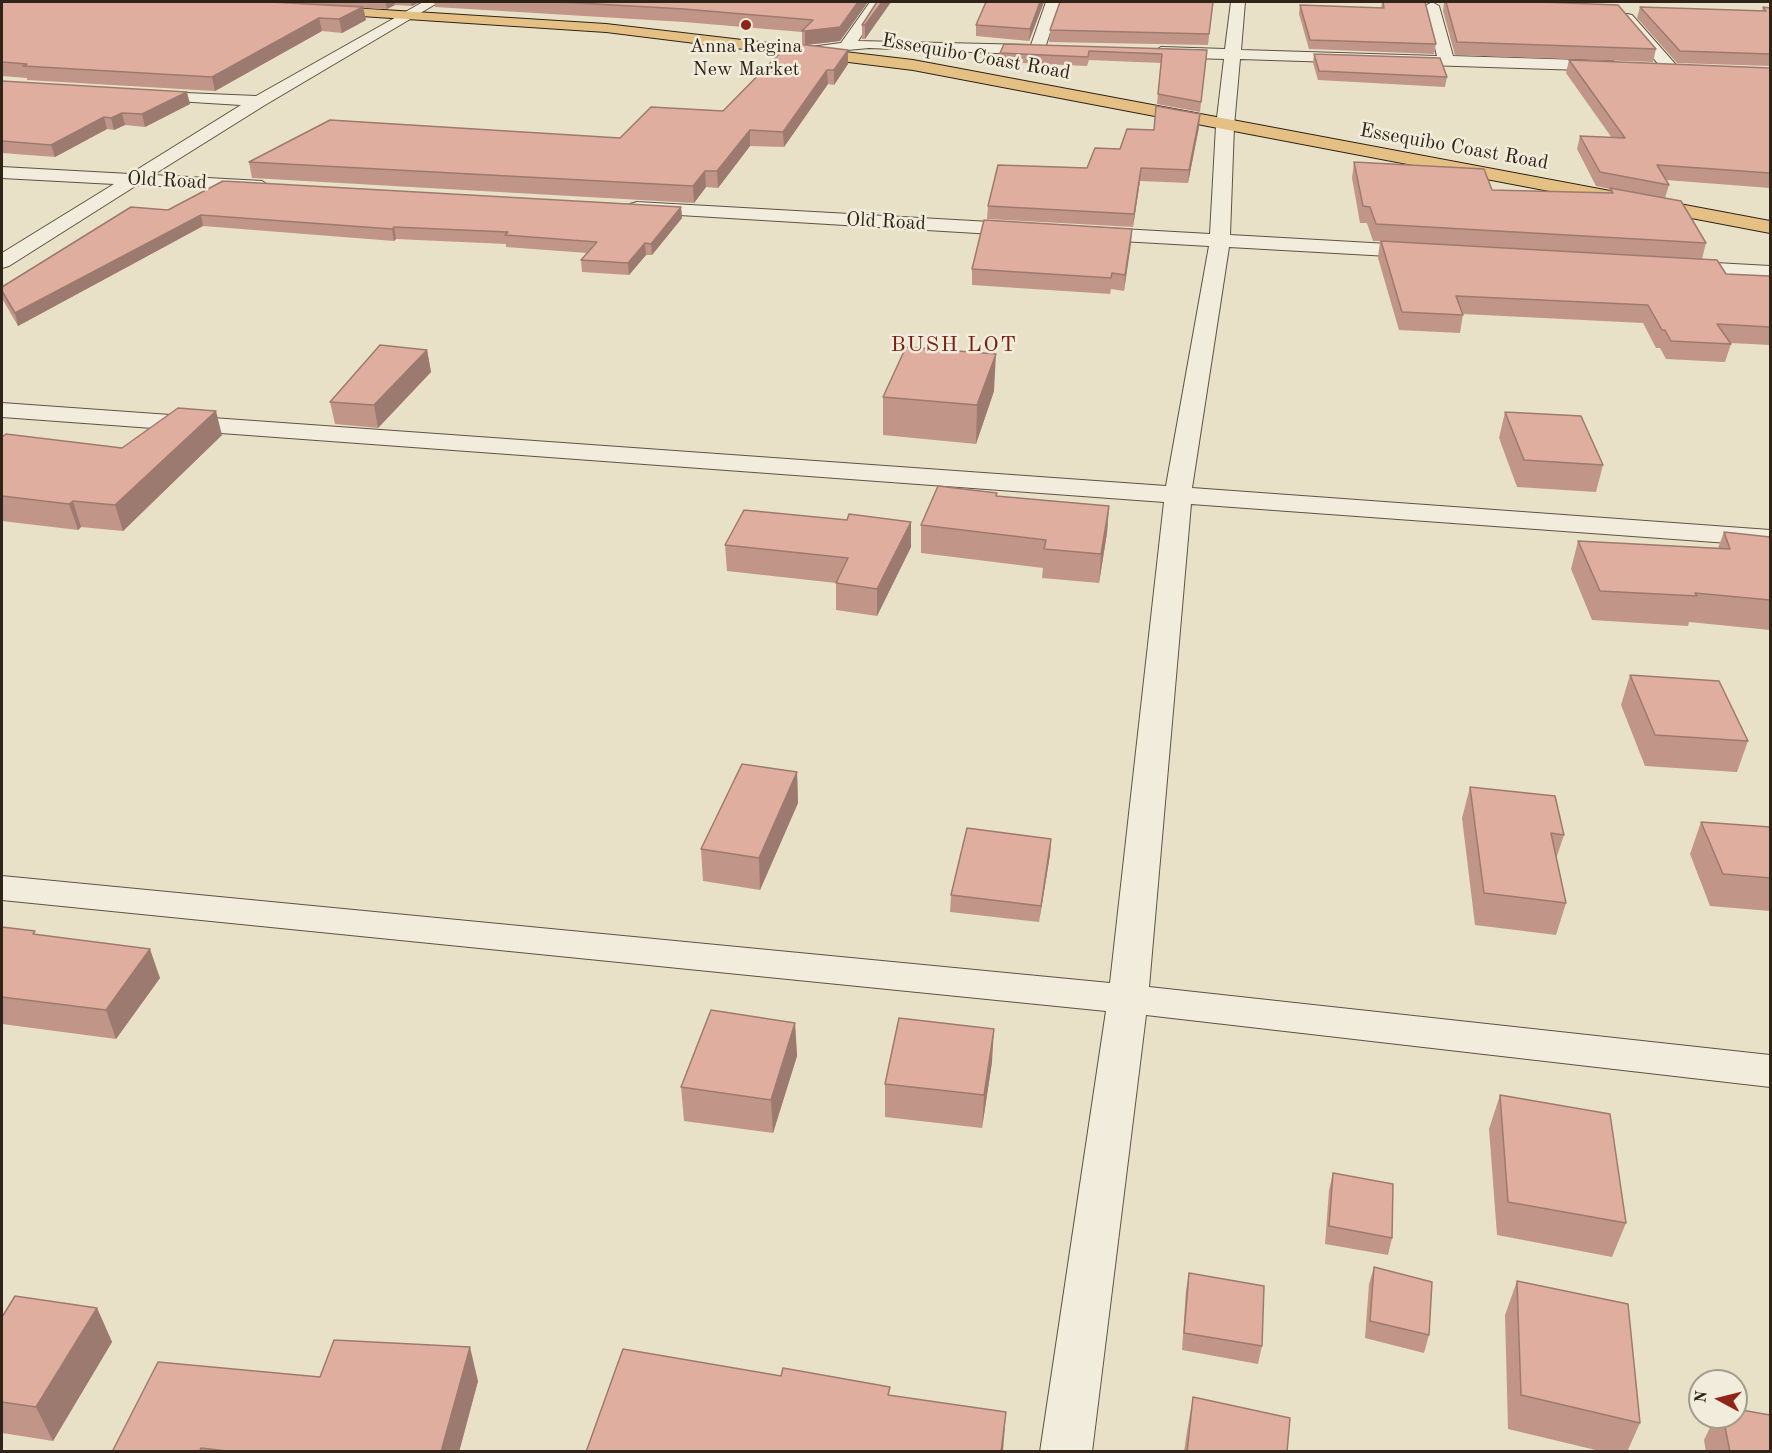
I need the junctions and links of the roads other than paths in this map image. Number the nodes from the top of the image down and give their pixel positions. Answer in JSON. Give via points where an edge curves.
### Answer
{"nodes":[{"id":1,"x":432,"y":2,"type":"edge"},
{"id":2,"x":877,"y":2,"type":"edge"},
{"id":3,"x":1053,"y":2,"type":"edge"},
{"id":4,"x":1238,"y":2,"type":"edge"},
{"id":5,"x":1432,"y":6,"type":"dead end"},
{"id":6,"x":300,"y":9,"type":"edge"},
{"id":7,"x":1622,"y":13,"type":"edge"},
{"id":8,"x":408,"y":15,"type":"junction"},
{"id":9,"x":846,"y":47,"type":"junction"},
{"id":10,"x":1037,"y":49,"type":"junction"},
{"id":11,"x":1060,"y":50,"type":"edge"},
{"id":12,"x":808,"y":51,"type":"junction"},
{"id":13,"x":1143,"y":52,"type":"edge"},
{"id":14,"x":1234,"y":53,"type":"junction"},
{"id":15,"x":1446,"y":60,"type":"junction"},
{"id":16,"x":1624,"y":67,"type":"edge"},
{"id":17,"x":1647,"y":68,"type":"edge"},
{"id":18,"x":130,"y":93,"type":"edge"},
{"id":19,"x":259,"y":101,"type":"junction"},
{"id":20,"x":1226,"y":126,"type":"junction"},
{"id":21,"x":2,"y":172,"type":"edge"},
{"id":22,"x":134,"y":180,"type":"junction"},
{"id":23,"x":277,"y":188,"type":"edge"},
{"id":24,"x":623,"y":207,"type":"edge"},
{"id":25,"x":1770,"y":227,"type":"edge"},
{"id":26,"x":1041,"y":230,"type":"edge"},
{"id":27,"x":1065,"y":232,"type":"edge"},
{"id":28,"x":1220,"y":240,"type":"junction"},
{"id":29,"x":1448,"y":254,"type":"edge"},
{"id":30,"x":2,"y":262,"type":"edge"},
{"id":31,"x":1663,"y":266,"type":"edge"},
{"id":32,"x":1770,"y":272,"type":"edge"},
{"id":33,"x":2,"y":410,"type":"edge"},
{"id":34,"x":1178,"y":494,"type":"junction"},
{"id":35,"x":1770,"y":538,"type":"edge"},
{"id":36,"x":2,"y":888,"type":"edge"},
{"id":37,"x":1128,"y":999,"type":"junction"},
{"id":38,"x":1770,"y":1071,"type":"edge"},
{"id":39,"x":1066,"y":1452,"type":"edge"}],
"edges":[{"from":1,"to":8,"type":"street"},
{"from":2,"to":9,"type":"street"},
{"from":3,"to":10,"type":"street"},
{"from":4,"to":14,"type":"street"},
{"from":5,"to":15,"type":"street"},
{"from":6,"to":8,"type":"main road","name":"Essequibo Coast Road"},
{"from":7,"to":17,"type":"street","via":[[1677,69]]},
{"from":8,"to":12,"type":"main road","name":"Essequibo Coast Road","via":[[606,28]]},
{"from":8,"to":19,"type":"street"},
{"from":9,"to":10,"type":"street","via":[[869,44]]},
{"from":9,"to":12,"type":"street"},
{"from":10,"to":11,"type":"street"},
{"from":12,"to":20,"type":"main road","name":"Essequibo Coast Road","via":[[913,65]]},
{"from":13,"to":14,"type":"street"},
{"from":14,"to":15,"type":"street"},
{"from":14,"to":20,"type":"street"},
{"from":15,"to":16,"type":"street"},
{"from":18,"to":19,"type":"street"},
{"from":19,"to":22,"type":"street"},
{"from":20,"to":25,"type":"main road","name":"Essequibo Coast Road"},
{"from":20,"to":28,"type":"street"},
{"from":21,"to":22,"type":"street","name":"Old Road"},
{"from":22,"to":23,"type":"street","name":"Old Road"},
{"from":22,"to":30,"type":"street"},
{"from":24,"to":26,"type":"street","name":"Old Road"},
{"from":27,"to":28,"type":"street"},
{"from":28,"to":29,"type":"street"},
{"from":28,"to":34,"type":"street"},
{"from":31,"to":32,"type":"street"},
{"from":33,"to":34,"type":"street"},
{"from":34,"to":35,"type":"street"},
{"from":34,"to":37,"type":"street"},
{"from":36,"to":37,"type":"street"},
{"from":37,"to":38,"type":"street"},
{"from":37,"to":39,"type":"street"}]}
